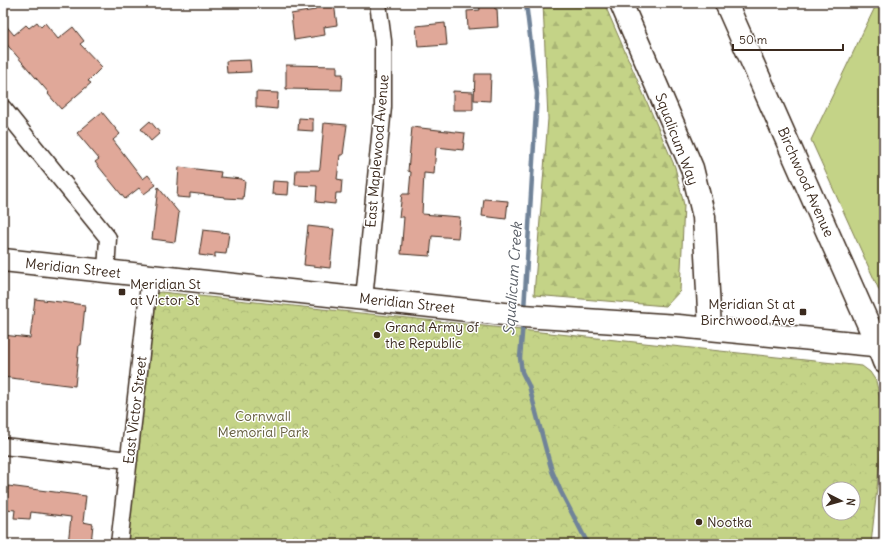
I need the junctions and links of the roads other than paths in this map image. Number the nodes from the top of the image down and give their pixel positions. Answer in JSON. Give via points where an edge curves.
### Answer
{"nodes":[{"id":1,"x":378,"y":3,"type":"edge"},
{"id":2,"x":620,"y":3,"type":"edge"},
{"id":3,"x":726,"y":3,"type":"edge"},
{"id":4,"x":3,"y":108,"type":"edge"},
{"id":5,"x":3,"y":260,"type":"edge"},
{"id":6,"x":106,"y":271,"type":"junction"},
{"id":7,"x":150,"y":276,"type":"junction"},
{"id":8,"x":364,"y":299,"type":"junction"},
{"id":9,"x":710,"y":329,"type":"junction"},
{"id":10,"x":882,"y":352,"type":"edge"},
{"id":11,"x":3,"y":446,"type":"edge"},
{"id":12,"x":129,"y":460,"type":"junction"},
{"id":13,"x":119,"y":544,"type":"edge"}],
"edges":[{"from":1,"to":8,"type":"street","name":"East Maplewood Avenue","via":[[383,40],[384,107]]},
{"from":2,"to":9,"type":"main road","name":"Squalicum Way","via":[[692,168],[704,217]]},
{"from":3,"to":10,"type":"main road","name":"Birchwood Avenue"},
{"from":4,"to":6,"type":"street","via":[[108,238]]},
{"from":5,"to":6,"type":"main road","name":"Meridian Street"},
{"from":6,"to":7,"type":"main road","name":"Meridian Street"},
{"from":7,"to":8,"type":"main road","name":"Meridian Street"},
{"from":7,"to":12,"type":"street","name":"East Victor Street"},
{"from":8,"to":9,"type":"main road","name":"Meridian Street","via":[[523,316]]},
{"from":9,"to":10,"type":"main road","name":"Meridian Street"},
{"from":11,"to":12,"type":"street"},
{"from":12,"to":13,"type":"street","name":"East Victor Street"}]}
